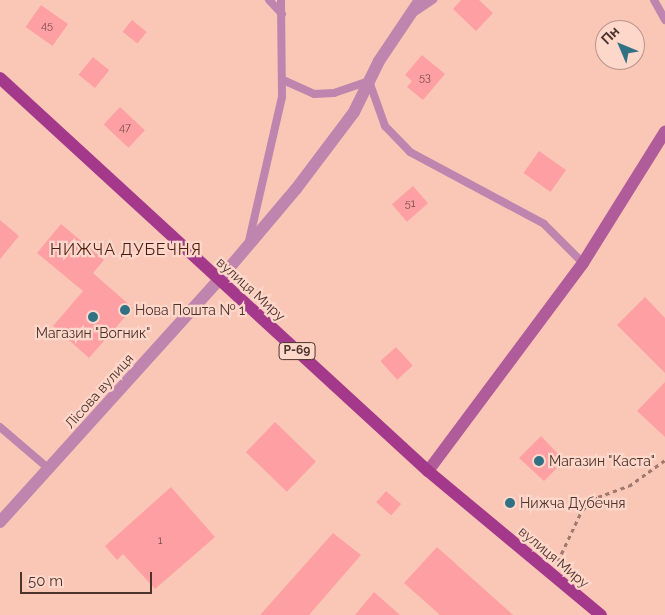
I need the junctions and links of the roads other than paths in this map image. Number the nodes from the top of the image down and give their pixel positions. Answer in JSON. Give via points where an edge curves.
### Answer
{"nodes":[{"id":1,"x":269,"y":0,"type":"edge"},
{"id":2,"x":281,"y":0,"type":"edge"},
{"id":3,"x":420,"y":0,"type":"edge"},
{"id":4,"x":433,"y":0,"type":"edge"},
{"id":5,"x":654,"y":0,"type":"edge"},
{"id":6,"x":282,"y":14,"type":"junction"},
{"id":7,"x":406,"y":19,"type":"junction"},
{"id":8,"x":665,"y":20,"type":"edge"},
{"id":9,"x":0,"y":78,"type":"edge"},
{"id":10,"x":283,"y":80,"type":"junction"},
{"id":11,"x":369,"y":81,"type":"junction"},
{"id":12,"x":665,"y":132,"type":"edge"},
{"id":13,"x":248,"y":245,"type":"junction"},
{"id":14,"x":583,"y":263,"type":"junction"},
{"id":15,"x":219,"y":280,"type":"junction"},
{"id":16,"x":0,"y":428,"type":"edge"},
{"id":17,"x":49,"y":469,"type":"junction"},
{"id":18,"x":428,"y":471,"type":"junction"},
{"id":19,"x":0,"y":522,"type":"edge"},
{"id":20,"x":601,"y":615,"type":"edge"}],
"edges":[{"from":1,"to":6,"type":"lane"},
{"from":2,"to":6,"type":"lane"},
{"from":3,"to":7,"type":"street","name":"Лісова вулиця"},
{"from":4,"to":7,"type":"lane"},
{"from":5,"to":8,"type":"lane"},
{"from":6,"to":10,"type":"lane"},
{"from":7,"to":11,"type":"street","name":"Лісова вулиця"},
{"from":9,"to":15,"type":"main road","name":"вулиця Миру","number":"Р-69"},
{"from":10,"to":11,"type":"lane","via":[[314,94],[334,93]]},
{"from":10,"to":13,"type":"lane"},
{"from":11,"to":13,"type":"street","name":"Лісова вулиця","via":[[354,112]]},
{"from":11,"to":14,"type":"lane","via":[[385,126],[410,152],[544,224]]},
{"from":12,"to":14,"type":"street"},
{"from":13,"to":15,"type":"street","name":"Лісова вулиця"},
{"from":14,"to":18,"type":"street"},
{"from":15,"to":17,"type":"street","name":"Лісова вулиця"},
{"from":15,"to":18,"type":"main road","name":"вулиця Миру","number":"Р-69"},
{"from":16,"to":17,"type":"lane"},
{"from":17,"to":19,"type":"street","name":"Лісова вулиця"},
{"from":18,"to":20,"type":"main road","name":"вулиця Миру","number":"Р-69"}]}
